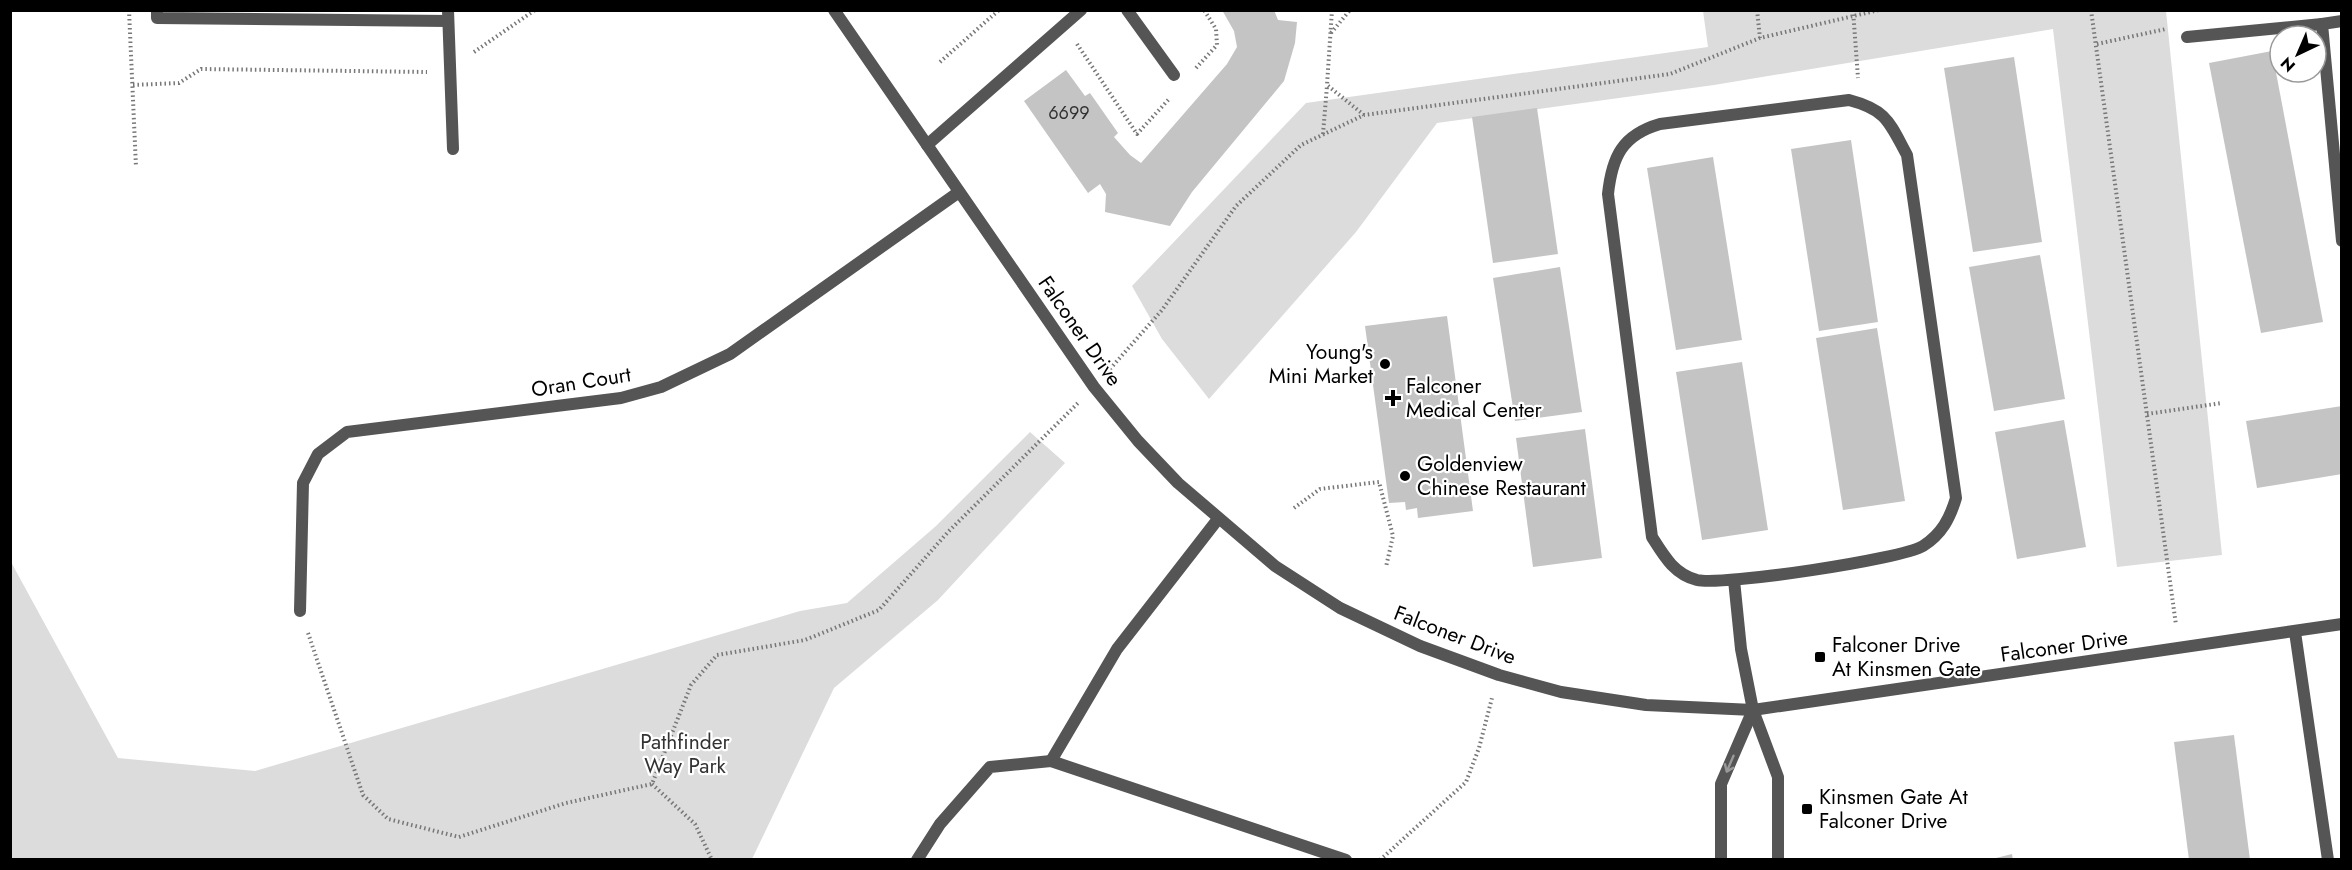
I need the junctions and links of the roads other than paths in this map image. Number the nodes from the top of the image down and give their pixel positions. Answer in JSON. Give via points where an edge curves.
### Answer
{"nodes":[{"id":1,"x":157,"y":10,"type":"edge"},
{"id":2,"x":834,"y":10,"type":"edge"},
{"id":3,"x":1081,"y":10,"type":"edge"},
{"id":4,"x":1127,"y":10,"type":"edge"},
{"id":5,"x":448,"y":16,"type":"edge"},
{"id":6,"x":2342,"y":21,"type":"edge"},
{"id":7,"x":2322,"y":24,"type":"edge"},
{"id":8,"x":2268,"y":29,"type":"edge"},
{"id":9,"x":2187,"y":36,"type":"road end"},
{"id":10,"x":1174,"y":75,"type":"dead end"},
{"id":11,"x":2328,"y":84,"type":"edge"},
{"id":12,"x":927,"y":145,"type":"junction"},
{"id":13,"x":453,"y":149,"type":"dead end"},
{"id":14,"x":959,"y":192,"type":"junction"},
{"id":15,"x":2342,"y":241,"type":"edge"},
{"id":16,"x":1218,"y":519,"type":"junction"},
{"id":17,"x":1734,"y":580,"type":"junction"},
{"id":18,"x":300,"y":611,"type":"road end"},
{"id":19,"x":2342,"y":624,"type":"edge"},
{"id":20,"x":2295,"y":632,"type":"junction"},
{"id":21,"x":1753,"y":710,"type":"junction"},
{"id":22,"x":1051,"y":761,"type":"junction"},
{"id":23,"x":917,"y":860,"type":"edge"},
{"id":24,"x":1346,"y":860,"type":"edge"},
{"id":25,"x":1721,"y":860,"type":"edge"},
{"id":26,"x":1778,"y":860,"type":"edge"},
{"id":27,"x":2328,"y":860,"type":"edge"}],
"edges":[{"from":1,"to":5,"type":"street","via":[[157,18]]},
{"from":2,"to":12,"type":"street","name":"Falconer Drive"},
{"from":3,"to":12,"type":"street"},
{"from":4,"to":10,"type":"street"},
{"from":5,"to":13,"type":"street"},
{"from":6,"to":7,"type":"street"},
{"from":8,"to":9,"type":"street"},
{"from":11,"to":15,"type":"street"},
{"from":12,"to":14,"type":"street","name":"Falconer Drive"},
{"from":14,"to":16,"type":"street","name":"Falconer Drive","via":[[1094,387],[1138,441]]},
{"from":14,"to":18,"type":"street","name":"Oran Court","via":[[730,354],[661,387],[621,398],[347,432],[318,454],[303,483]]},
{"from":16,"to":21,"type":"street","name":"Falconer Drive","via":[[1275,566],[1340,608],[1420,646],[1499,675],[1561,692],[1646,705]]},
{"from":16,"to":22,"type":"street","via":[[1117,649]]},
{"from":17,"to":17,"type":"street","via":[[1698,580],[1679,572],[1652,537],[1608,194],[1611,170],[1617,153],[1627,143],[1643,129],[1660,124],[1849,100],[1872,106],[1886,117],[1907,155],[1956,498],[1949,520],[1933,539],[1901,555]]},
{"from":17,"to":21,"type":"street","via":[[1741,649]]},
{"from":19,"to":20,"type":"street","name":"Falconer Drive"},
{"from":20,"to":21,"type":"street","name":"Falconer Drive"},
{"from":20,"to":27,"type":"street"},
{"from":21,"to":25,"type":"street","one_way":true,"via":[[1721,784]]},
{"from":21,"to":26,"type":"street","via":[[1778,777]]},
{"from":22,"to":23,"type":"street","via":[[990,767],[940,824]]},
{"from":22,"to":24,"type":"street"}]}
